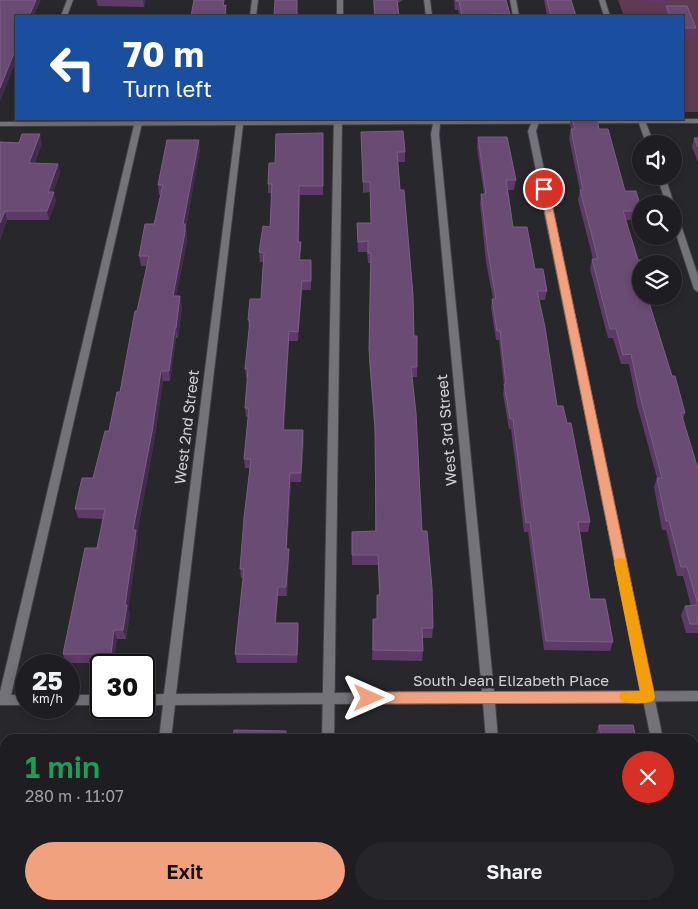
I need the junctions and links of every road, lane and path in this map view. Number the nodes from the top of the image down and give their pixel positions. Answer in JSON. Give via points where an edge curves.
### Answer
{"nodes":[{"id":1,"x":70,"y":0,"type":"edge"},
{"id":2,"x":254,"y":0,"type":"edge"},
{"id":3,"x":340,"y":0,"type":"edge"},
{"id":4,"x":427,"y":0,"type":"edge"},
{"id":5,"x":512,"y":0,"type":"edge"},
{"id":6,"x":602,"y":0,"type":"edge"},
{"id":7,"x":64,"y":15,"type":"edge"},
{"id":8,"x":253,"y":15,"type":"edge"},
{"id":9,"x":340,"y":15,"type":"edge"},
{"id":10,"x":429,"y":15,"type":"edge"},
{"id":11,"x":516,"y":15,"type":"edge"},
{"id":12,"x":607,"y":15,"type":"edge"},
{"id":13,"x":240,"y":120,"type":"edge"},
{"id":14,"x":338,"y":120,"type":"edge"},
{"id":15,"x":437,"y":120,"type":"edge"},
{"id":16,"x":536,"y":120,"type":"edge"},
{"id":17,"x":642,"y":120,"type":"edge"},
{"id":18,"x":698,"y":121,"type":"edge"},
{"id":19,"x":138,"y":123,"type":"junction"},
{"id":20,"x":0,"y":124,"type":"edge"},
{"id":21,"x":647,"y":135,"type":"edge"},
{"id":22,"x":682,"y":240,"type":"edge"},
{"id":23,"x":698,"y":289,"type":"edge"},
{"id":24,"x":698,"y":696,"type":"edge"},
{"id":25,"x":488,"y":697,"type":"junction"},
{"id":26,"x":648,"y":697,"type":"junction"},
{"id":27,"x":329,"y":698,"type":"junction"},
{"id":28,"x":2,"y":700,"type":"edge"},
{"id":29,"x":15,"y":700,"type":"edge"},
{"id":30,"x":155,"y":700,"type":"edge"},
{"id":31,"x":170,"y":700,"type":"junction"},
{"id":32,"x":166,"y":734,"type":"edge"},
{"id":33,"x":328,"y":734,"type":"edge"},
{"id":34,"x":492,"y":734,"type":"edge"},
{"id":35,"x":656,"y":734,"type":"edge"}],
"edges":[{"from":1,"to":7,"type":"street"},
{"from":2,"to":8,"type":"street"},
{"from":3,"to":9,"type":"street"},
{"from":4,"to":10,"type":"street"},
{"from":5,"to":11,"type":"street"},
{"from":6,"to":12,"type":"street"},
{"from":13,"to":14,"type":"street"},
{"from":13,"to":19,"type":"street"},
{"from":13,"to":31,"type":"street","name":"West 2nd Street"},
{"from":14,"to":15,"type":"street"},
{"from":14,"to":27,"type":"street"},
{"from":15,"to":16,"type":"street"},
{"from":15,"to":25,"type":"street","name":"West 3rd Street","via":[[436,144]]},
{"from":16,"to":17,"type":"street"},
{"from":16,"to":26,"type":"street","via":[[532,131]]},
{"from":17,"to":18,"type":"street"},
{"from":17,"to":21,"type":"street"},
{"from":19,"to":20,"type":"street"},
{"from":19,"to":28,"type":"street"},
{"from":22,"to":23,"type":"street"},
{"from":24,"to":26,"type":"street","name":"South Jean Elizabeth Place"},
{"from":25,"to":26,"type":"street","name":"South Jean Elizabeth Place"},
{"from":25,"to":27,"type":"street","name":"South Jean Elizabeth Place"},
{"from":25,"to":34,"type":"street","name":"West 3rd Street"},
{"from":26,"to":35,"type":"street"},
{"from":27,"to":31,"type":"street","name":"South Jean Elizabeth Place"},
{"from":27,"to":33,"type":"street"},
{"from":28,"to":29,"type":"street"},
{"from":30,"to":31,"type":"street","name":"South Jean Elizabeth Place"},
{"from":31,"to":32,"type":"street","name":"West 2nd Street"}]}
